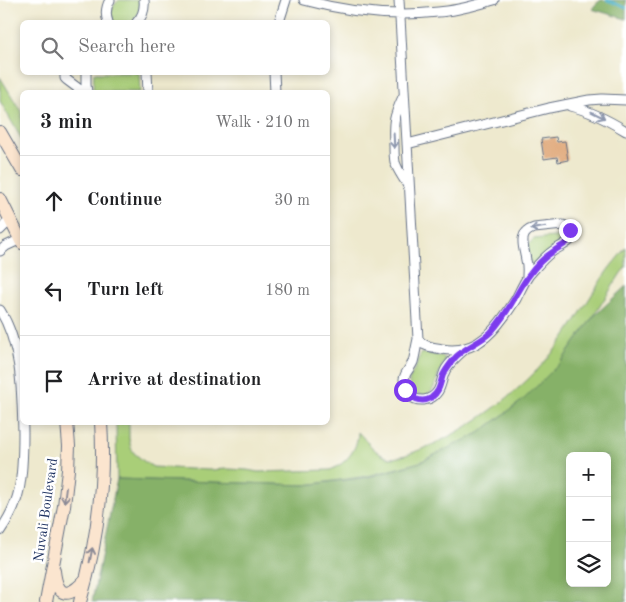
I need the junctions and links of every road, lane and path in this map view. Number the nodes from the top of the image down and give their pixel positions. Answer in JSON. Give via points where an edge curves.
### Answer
{"nodes":[{"id":1,"x":110,"y":0,"type":"edge"},
{"id":2,"x":144,"y":0,"type":"edge"},
{"id":3,"x":286,"y":0,"type":"edge"},
{"id":4,"x":304,"y":0,"type":"edge"},
{"id":5,"x":399,"y":0,"type":"edge"},
{"id":6,"x":494,"y":0,"type":"edge"},
{"id":7,"x":400,"y":14,"type":"junction"},
{"id":8,"x":107,"y":20,"type":"edge"},
{"id":9,"x":138,"y":20,"type":"edge"},
{"id":10,"x":280,"y":20,"type":"edge"},
{"id":11,"x":65,"y":75,"type":"edge"},
{"id":12,"x":86,"y":75,"type":"edge"},
{"id":13,"x":147,"y":75,"type":"edge"},
{"id":14,"x":274,"y":75,"type":"edge"},
{"id":15,"x":80,"y":90,"type":"edge"},
{"id":16,"x":87,"y":90,"type":"edge"},
{"id":17,"x":148,"y":90,"type":"edge"},
{"id":18,"x":275,"y":90,"type":"edge"},
{"id":19,"x":404,"y":94,"type":"junction"},
{"id":20,"x":626,"y":100,"type":"edge"},
{"id":21,"x":567,"y":105,"type":"junction"},
{"id":22,"x":0,"y":132,"type":"edge"},
{"id":23,"x":626,"y":132,"type":"edge"},
{"id":24,"x":407,"y":144,"type":"junction"},
{"id":25,"x":20,"y":167,"type":"edge"},
{"id":26,"x":409,"y":187,"type":"junction"},
{"id":27,"x":0,"y":199,"type":"edge"},
{"id":28,"x":11,"y":219,"type":"junction"},
{"id":29,"x":0,"y":230,"type":"edge"},
{"id":30,"x":20,"y":237,"type":"edge"},
{"id":31,"x":20,"y":242,"type":"edge"},
{"id":32,"x":0,"y":251,"type":"edge"},
{"id":33,"x":528,"y":277,"type":"junction"},
{"id":34,"x":0,"y":310,"type":"edge"},
{"id":35,"x":418,"y":339,"type":"junction"},
{"id":36,"x":465,"y":349,"type":"junction"},
{"id":37,"x":20,"y":376,"type":"edge"},
{"id":38,"x":23,"y":425,"type":"edge"},
{"id":39,"x":67,"y":425,"type":"edge"},
{"id":40,"x":101,"y":425,"type":"edge"},
{"id":41,"x":0,"y":531,"type":"edge"},
{"id":42,"x":53,"y":563,"type":"junction"},
{"id":43,"x":87,"y":578,"type":"junction"},
{"id":44,"x":46,"y":602,"type":"edge"},
{"id":45,"x":80,"y":602,"type":"edge"}],
"edges":[{"from":1,"to":8,"type":"street","via":[[106,10]]},
{"from":2,"to":9,"type":"street","via":[[143,14]]},
{"from":3,"to":10,"type":"street"},
{"from":4,"to":7,"type":"street","via":[[356,11]]},
{"from":5,"to":7,"type":"street"},
{"from":6,"to":7,"type":"street","via":[[439,12]]},
{"from":7,"to":19,"type":"street"},
{"from":11,"to":15,"type":"street"},
{"from":12,"to":16,"type":"street"},
{"from":13,"to":17,"type":"street"},
{"from":14,"to":18,"type":"street"},
{"from":19,"to":24,"type":"street"},
{"from":19,"to":26,"type":"street","one_way":true,"via":[[393,125],[394,156]]},
{"from":20,"to":21,"type":"street","via":[[589,100]]},
{"from":21,"to":23,"type":"street","one_way":true,"via":[[586,110]]},
{"from":21,"to":24,"type":"street"},
{"from":22,"to":25,"type":"main road"},
{"from":24,"to":26,"type":"street"},
{"from":26,"to":35,"type":"street"},
{"from":27,"to":28,"type":"main road"},
{"from":28,"to":29,"type":"street"},
{"from":28,"to":30,"type":"main road"},
{"from":31,"to":32,"type":"street"},
{"from":33,"to":33,"type":"street","one_way":true,"via":[[550,253],[570,240],[567,227],[534,228],[524,234]]},
{"from":33,"to":36,"type":"street","via":[[504,318],[484,338]]},
{"from":34,"to":37,"type":"street","via":[[13,338]]},
{"from":35,"to":36,"type":"street","via":[[425,346],[450,351]]},
{"from":35,"to":36,"type":"street","via":[[404,385],[408,394],[417,400],[435,395],[448,366]]},
{"from":38,"to":41,"type":"street","via":[[20,490],[11,515]]},
{"from":39,"to":42,"type":"main road","name":"Nuvali Boulevard","one_way":true,"via":[[68,470]]},
{"from":43,"to":40,"type":"main road","one_way":true,"via":[[98,521]]},
{"from":42,"to":43,"type":"main road","via":[[58,588],[65,593],[72,593]]},
{"from":42,"to":44,"type":"main road","name":"Nuvali Boulevard"},
{"from":43,"to":45,"type":"main road"}]}
